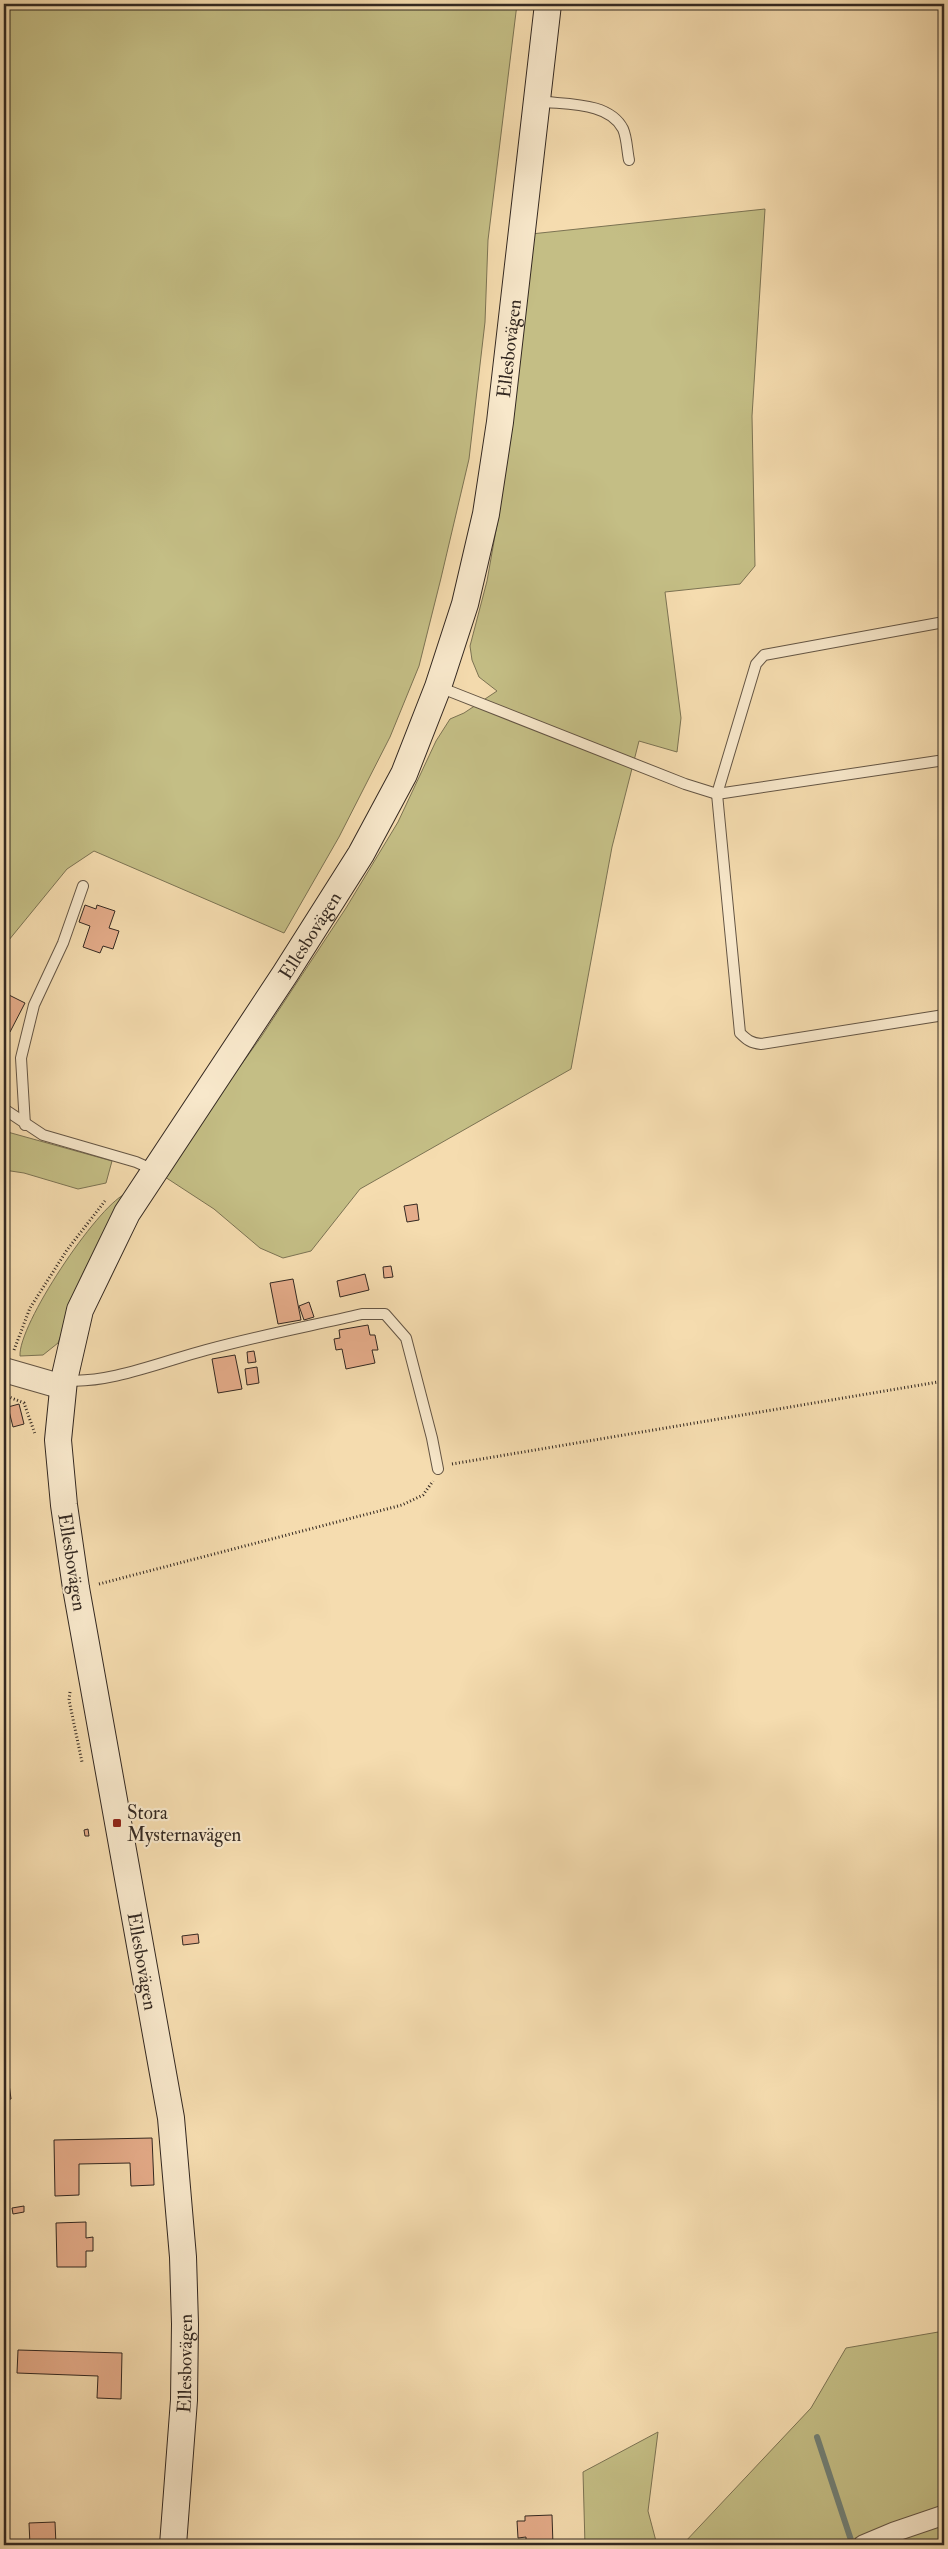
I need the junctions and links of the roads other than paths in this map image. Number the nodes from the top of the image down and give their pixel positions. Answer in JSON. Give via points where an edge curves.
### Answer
{"nodes":[{"id":1,"x":548,"y":4,"type":"edge"},
{"id":2,"x":537,"y":101,"type":"junction"},
{"id":3,"x":629,"y":160,"type":"dead end"},
{"id":4,"x":944,"y":622,"type":"edge"},
{"id":5,"x":438,"y":687,"type":"junction"},
{"id":6,"x":938,"y":761,"type":"dead end"},
{"id":7,"x":717,"y":794,"type":"junction"},
{"id":8,"x":84,"y":886,"type":"dead end"},
{"id":9,"x":944,"y":1015,"type":"edge"},
{"id":10,"x":4,"y":1109,"type":"edge"},
{"id":11,"x":25,"y":1125,"type":"junction"},
{"id":12,"x":154,"y":1170,"type":"junction"},
{"id":13,"x":5,"y":1371,"type":"edge"},
{"id":14,"x":64,"y":1384,"type":"junction"},
{"id":15,"x":438,"y":1469,"type":"road end"},
{"id":16,"x":944,"y":2515,"type":"edge"},
{"id":17,"x":174,"y":2545,"type":"edge"},
{"id":18,"x":863,"y":2545,"type":"edge"}],
"edges":[{"from":1,"to":2,"type":"main road","name":"Ellesbovägen"},
{"from":2,"to":3,"type":"lane","via":[[598,109],[611,115],[623,130]]},
{"from":2,"to":5,"type":"main road","name":"Ellesbovägen","via":[[500,422],[486,514],[465,604]]},
{"from":4,"to":7,"type":"lane","via":[[764,655],[756,664]]},
{"from":5,"to":7,"type":"lane"},
{"from":5,"to":12,"type":"main road","name":"Ellesbovägen","via":[[404,774],[361,854]]},
{"from":6,"to":7,"type":"lane"},
{"from":7,"to":9,"type":"lane","via":[[740,1033],[746,1039],[761,1044]]},
{"from":8,"to":11,"type":"lane","via":[[63,943],[34,1005],[21,1058]]},
{"from":10,"to":11,"type":"lane"},
{"from":11,"to":12,"type":"lane","via":[[59,1140]]},
{"from":12,"to":14,"type":"main road","name":"Ellesbovägen","via":[[127,1213],[80,1310]]},
{"from":13,"to":14,"type":"street"},
{"from":14,"to":15,"type":"lane","via":[[100,1379],[208,1349],[362,1314],[385,1314],[406,1338]]},
{"from":14,"to":17,"type":"main road","name":"Ellesbovägen","via":[[58,1440],[76,1588],[171,2118],[183,2256],[185,2324],[184,2400]]},
{"from":16,"to":18,"type":"street"}]}
